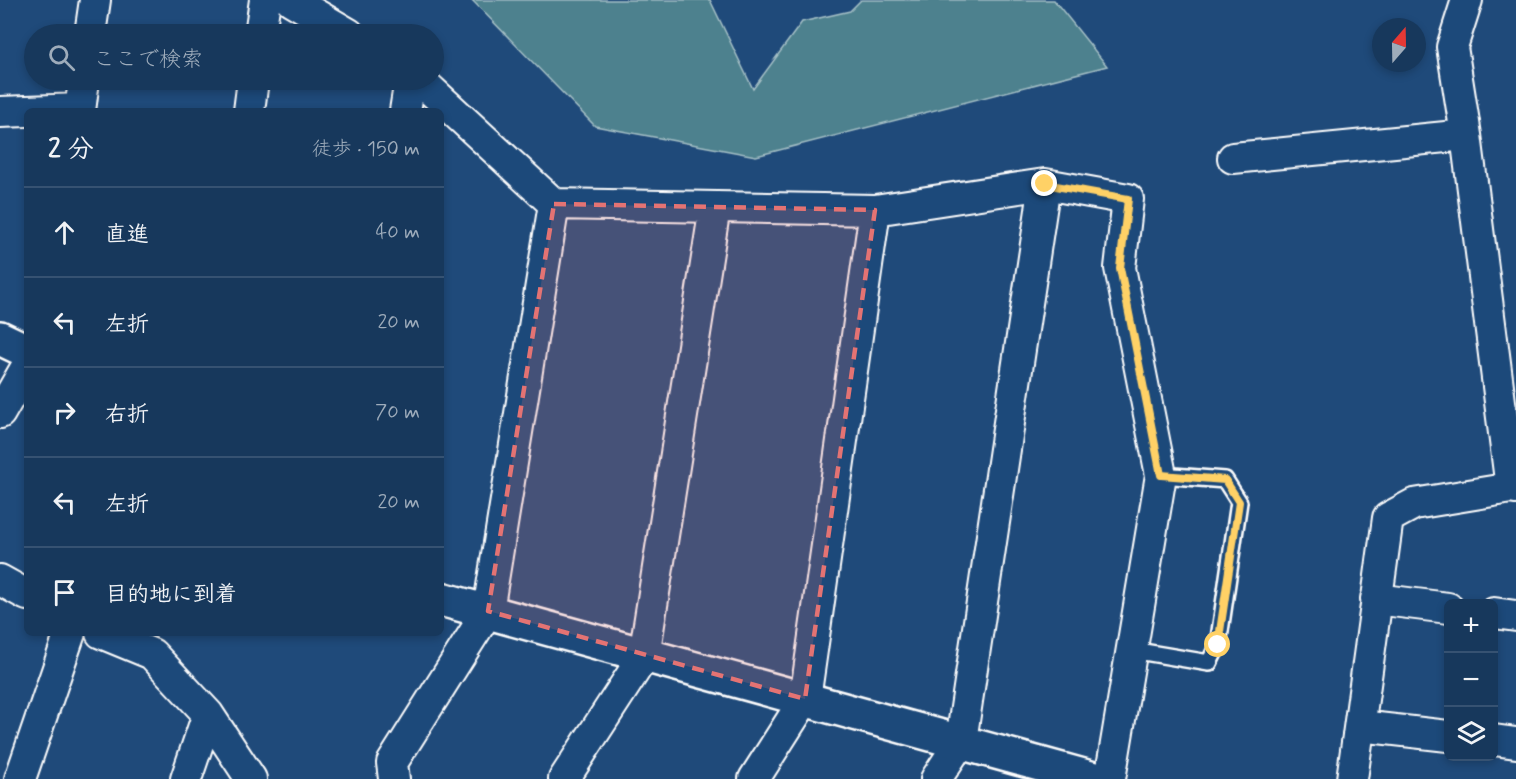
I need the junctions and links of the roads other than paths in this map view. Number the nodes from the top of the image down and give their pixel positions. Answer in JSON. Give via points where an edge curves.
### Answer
{"nodes":[{"id":1,"x":94,"y":0,"type":"edge"},
{"id":2,"x":265,"y":0,"type":"edge"},
{"id":3,"x":291,"y":0,"type":"edge"},
{"id":4,"x":1467,"y":0,"type":"edge"},
{"id":5,"x":91,"y":24,"type":"edge"},
{"id":6,"x":261,"y":24,"type":"edge"},
{"id":7,"x":332,"y":24,"type":"edge"},
{"id":8,"x":83,"y":90,"type":"edge"},
{"id":9,"x":252,"y":90,"type":"edge"},
{"id":10,"x":408,"y":90,"type":"edge"},
{"id":11,"x":431,"y":90,"type":"edge"},
{"id":12,"x":80,"y":108,"type":"edge"},
{"id":13,"x":249,"y":108,"type":"edge"},
{"id":14,"x":405,"y":108,"type":"edge"},
{"id":15,"x":24,"y":111,"type":"edge"},
{"id":16,"x":0,"y":112,"type":"edge"},
{"id":17,"x":1466,"y":135,"type":"junction"},
{"id":18,"x":1233,"y":158,"type":"dead end"},
{"id":19,"x":1045,"y":184,"type":"junction"},
{"id":20,"x":554,"y":204,"type":"junction"},
{"id":21,"x":715,"y":207,"type":"junction"},
{"id":22,"x":874,"y":210,"type":"junction"},
{"id":23,"x":0,"y":338,"type":"edge"},
{"id":24,"x":24,"y":350,"type":"edge"},
{"id":25,"x":24,"y":371,"type":"edge"},
{"id":26,"x":0,"y":413,"type":"edge"},
{"id":27,"x":1161,"y":475,"type":"junction"},
{"id":28,"x":1513,"y":488,"type":"edge"},
{"id":29,"x":0,"y":580,"type":"edge"},
{"id":30,"x":24,"y":593,"type":"edge"},
{"id":31,"x":1376,"y":599,"type":"junction"},
{"id":32,"x":444,"y":600,"type":"edge"},
{"id":33,"x":1444,"y":607,"type":"edge"},
{"id":34,"x":488,"y":611,"type":"junction"},
{"id":35,"x":1498,"y":614,"type":"edge"},
{"id":36,"x":1516,"y":616,"type":"edge"},
{"id":37,"x":69,"y":636,"type":"edge"},
{"id":38,"x":108,"y":636,"type":"edge"},
{"id":39,"x":1132,"y":650,"type":"junction"},
{"id":40,"x":644,"y":656,"type":"junction"},
{"id":41,"x":805,"y":699,"type":"junction"},
{"id":42,"x":208,"y":714,"type":"junction"},
{"id":43,"x":1359,"y":726,"type":"junction"},
{"id":44,"x":1444,"y":735,"type":"edge"},
{"id":45,"x":961,"y":741,"type":"junction"},
{"id":46,"x":1498,"y":741,"type":"edge"},
{"id":47,"x":1516,"y":743,"type":"edge"},
{"id":48,"x":20,"y":779,"type":"edge"},
{"id":49,"x":186,"y":779,"type":"edge"},
{"id":50,"x":251,"y":779,"type":"edge"},
{"id":51,"x":394,"y":779,"type":"edge"},
{"id":52,"x":564,"y":779,"type":"edge"},
{"id":53,"x":754,"y":779,"type":"edge"},
{"id":54,"x":936,"y":779,"type":"edge"},
{"id":55,"x":1094,"y":779,"type":"edge"},
{"id":56,"x":1110,"y":779,"type":"edge"},
{"id":57,"x":1352,"y":779,"type":"edge"}],
"edges":[{"from":1,"to":5,"type":"street"},
{"from":2,"to":6,"type":"street"},
{"from":3,"to":7,"type":"street"},
{"from":4,"to":17,"type":"street","via":[[1452,47]]},
{"from":8,"to":12,"type":"street"},
{"from":9,"to":13,"type":"street"},
{"from":10,"to":14,"type":"street"},
{"from":11,"to":20,"type":"street"},
{"from":15,"to":16,"type":"street"},
{"from":17,"to":18,"type":"street"},
{"from":17,"to":28,"type":"street"},
{"from":19,"to":22,"type":"street"},
{"from":19,"to":27,"type":"street","via":[[1128,199],[1120,268]]},
{"from":19,"to":45,"type":"street"},
{"from":20,"to":21,"type":"street"},
{"from":20,"to":34,"type":"street"},
{"from":21,"to":22,"type":"street"},
{"from":21,"to":40,"type":"street"},
{"from":22,"to":41,"type":"street"},
{"from":23,"to":24,"type":"street"},
{"from":25,"to":26,"type":"street"},
{"from":27,"to":39,"type":"street"},
{"from":27,"to":39,"type":"lane","via":[[1225,480],[1239,502],[1218,645],[1209,663]]},
{"from":28,"to":31,"type":"street","via":[[1414,504],[1388,519]]},
{"from":29,"to":30,"type":"street"},
{"from":31,"to":33,"type":"street"},
{"from":31,"to":43,"type":"street"},
{"from":32,"to":34,"type":"street"},
{"from":34,"to":40,"type":"street"},
{"from":34,"to":51,"type":"street","via":[[392,763]]},
{"from":35,"to":36,"type":"street"},
{"from":37,"to":48,"type":"street"},
{"from":38,"to":42,"type":"street","via":[[152,654]]},
{"from":39,"to":56,"type":"street"},
{"from":40,"to":41,"type":"street"},
{"from":40,"to":52,"type":"street"},
{"from":41,"to":45,"type":"street"},
{"from":41,"to":53,"type":"street"},
{"from":42,"to":49,"type":"street"},
{"from":42,"to":50,"type":"street"},
{"from":43,"to":44,"type":"street"},
{"from":43,"to":57,"type":"street"},
{"from":45,"to":54,"type":"street"},
{"from":45,"to":55,"type":"street"},
{"from":46,"to":47,"type":"street"}]}
